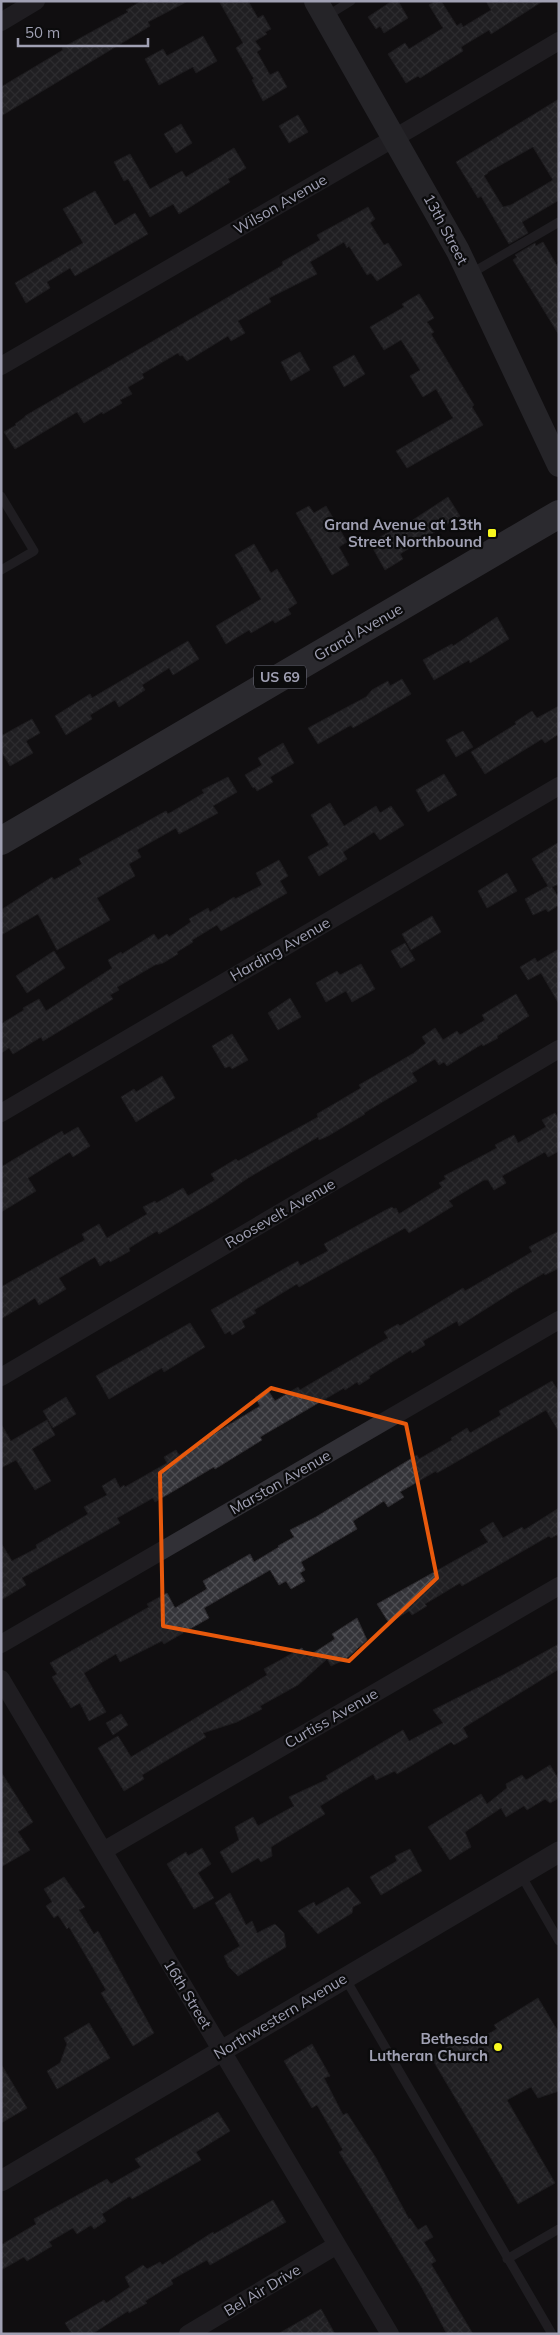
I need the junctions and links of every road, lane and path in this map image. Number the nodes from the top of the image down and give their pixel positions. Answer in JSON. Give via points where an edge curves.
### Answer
{"nodes":[{"id":1,"x":36,"y":1,"type":"edge"},
{"id":2,"x":351,"y":1,"type":"edge"},
{"id":3,"x":320,"y":9,"type":"edge"},
{"id":4,"x":1,"y":22,"type":"edge"},
{"id":5,"x":559,"y":40,"type":"edge"},
{"id":6,"x":395,"y":138,"type":"junction"},
{"id":7,"x":559,"y":222,"type":"edge"},
{"id":8,"x":470,"y":274,"type":"junction"},
{"id":9,"x":1,"y":366,"type":"edge"},
{"id":10,"x":559,"y":464,"type":"edge"},
{"id":11,"x":1,"y":496,"type":"edge"},
{"id":12,"x":559,"y":514,"type":"edge"},
{"id":13,"x":1,"y":570,"type":"edge"},
{"id":14,"x":559,"y":786,"type":"edge"},
{"id":15,"x":1,"y":841,"type":"edge"},
{"id":16,"x":559,"y":1049,"type":"edge"},
{"id":17,"x":1,"y":1113,"type":"edge"},
{"id":18,"x":559,"y":1320,"type":"edge"},
{"id":19,"x":1,"y":1377,"type":"edge"},
{"id":20,"x":559,"y":1586,"type":"edge"},
{"id":21,"x":1,"y":1644,"type":"edge"},
{"id":22,"x":1,"y":1679,"type":"edge"},
{"id":23,"x":103,"y":1851,"type":"junction"},
{"id":24,"x":559,"y":1852,"type":"edge"},
{"id":25,"x":520,"y":1875,"type":"junction"},
{"id":26,"x":559,"y":1941,"type":"edge"},
{"id":27,"x":345,"y":1978,"type":"junction"},
{"id":28,"x":222,"y":2051,"type":"junction"},
{"id":29,"x":1,"y":2181,"type":"edge"},
{"id":30,"x":559,"y":2229,"type":"edge"},
{"id":31,"x":337,"y":2246,"type":"junction"},
{"id":32,"x":507,"y":2259,"type":"junction"},
{"id":33,"x":188,"y":2334,"type":"edge"},
{"id":34,"x":390,"y":2334,"type":"edge"},
{"id":35,"x":552,"y":2334,"type":"edge"}],
"edges":[{"from":1,"to":4,"type":"street"},
{"from":2,"to":3,"type":"lane"},
{"from":3,"to":6,"type":"main road","name":"13th Street"},
{"from":5,"to":6,"type":"street","name":"Wilson Avenue"},
{"from":6,"to":8,"type":"main road","name":"13th Street"},
{"from":6,"to":9,"type":"street","name":"Wilson Avenue"},
{"from":7,"to":8,"type":"lane"},
{"from":8,"to":10,"type":"main road","name":"13th Street"},
{"from":11,"to":13,"type":"lane","via":[[34,550]]},
{"from":12,"to":15,"type":"main road","name":"Grand Avenue","number":"US 69"},
{"from":14,"to":17,"type":"street","name":"Harding Avenue"},
{"from":16,"to":19,"type":"street","name":"Roosevelt Avenue"},
{"from":18,"to":21,"type":"street","name":"Marston Avenue"},
{"from":20,"to":23,"type":"street","name":"Curtiss Avenue"},
{"from":22,"to":23,"type":"street","name":"16th Street"},
{"from":23,"to":28,"type":"street","name":"16th Street"},
{"from":24,"to":25,"type":"street","name":"Northwestern Avenue"},
{"from":25,"to":26,"type":"lane"},
{"from":25,"to":27,"type":"street","name":"Northwestern Avenue"},
{"from":27,"to":28,"type":"street","name":"Northwestern Avenue"},
{"from":27,"to":32,"type":"lane"},
{"from":28,"to":29,"type":"street","name":"Northwestern Avenue"},
{"from":28,"to":31,"type":"street","name":"16th Street"},
{"from":30,"to":32,"type":"lane"},
{"from":31,"to":33,"type":"street","name":"Bel Air Drive"},
{"from":31,"to":34,"type":"street","name":"16th Street"},
{"from":32,"to":35,"type":"lane"}]}
